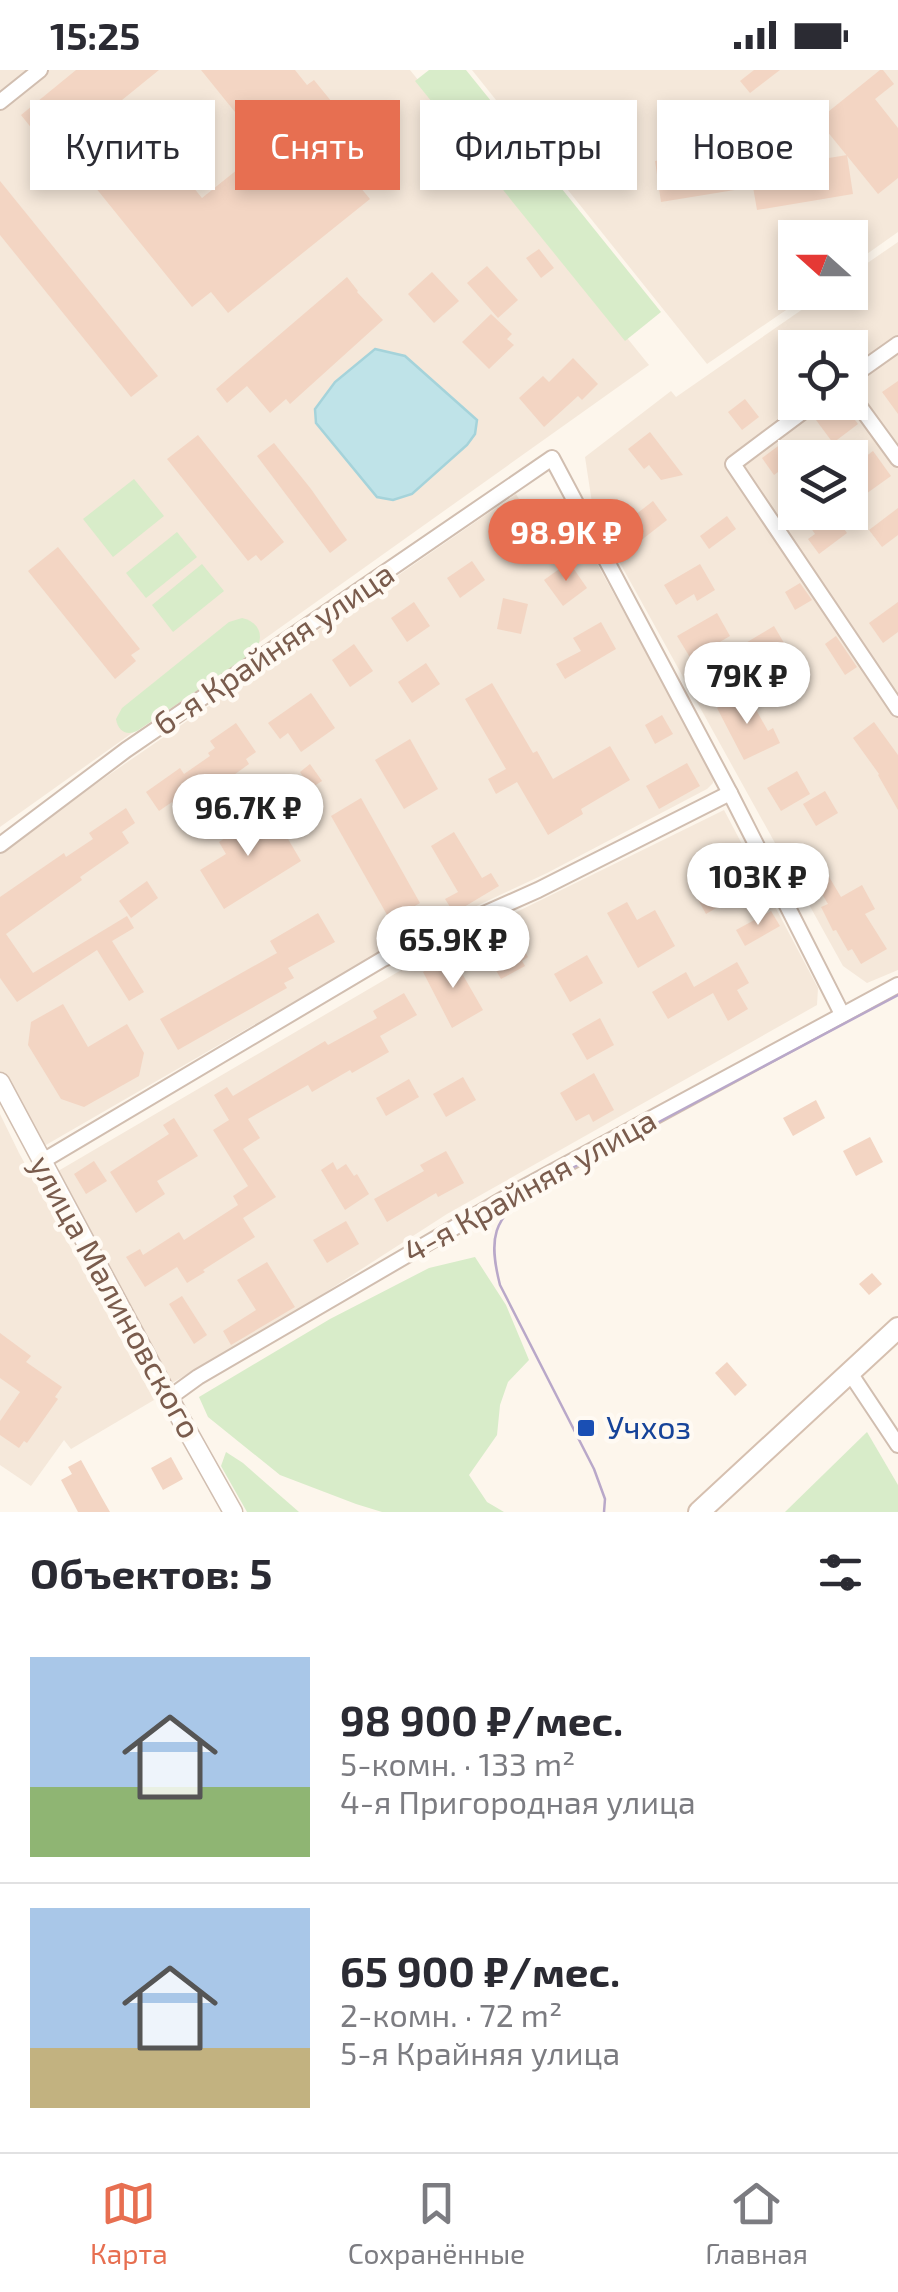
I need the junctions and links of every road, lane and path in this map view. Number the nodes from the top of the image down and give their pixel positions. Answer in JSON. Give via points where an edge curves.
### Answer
{"nodes":[{"id":1,"x":40,"y":70,"type":"edge"},
{"id":2,"x":0,"y":102,"type":"edge"},
{"id":3,"x":898,"y":344,"type":"edge"},
{"id":4,"x":868,"y":365,"type":"edge"},
{"id":5,"x":868,"y":418,"type":"edge"},
{"id":6,"x":792,"y":420,"type":"edge"},
{"id":7,"x":898,"y":459,"type":"edge"},
{"id":8,"x":898,"y":709,"type":"edge"},
{"id":9,"x":730,"y":793,"type":"junction"},
{"id":10,"x":0,"y":845,"type":"edge"},
{"id":11,"x":898,"y":985,"type":"edge"},
{"id":12,"x":842,"y":1014,"type":"junction"},
{"id":13,"x":0,"y":1082,"type":"edge"},
{"id":14,"x":41,"y":1162,"type":"junction"},
{"id":15,"x":898,"y":1328,"type":"edge"},
{"id":16,"x":850,"y":1373,"type":"junction"},
{"id":17,"x":169,"y":1398,"type":"junction"},
{"id":18,"x":898,"y":1445,"type":"edge"},
{"id":19,"x":234,"y":1512,"type":"edge"},
{"id":20,"x":699,"y":1512,"type":"edge"}],
"edges":[{"from":1,"to":2,"type":"street"},
{"from":3,"to":4,"type":"street"},
{"from":5,"to":7,"type":"street"},
{"from":6,"to":8,"type":"street","via":[[733,464]]},
{"from":9,"to":10,"type":"street","name":"6-я Крайняя улица","via":[[552,458],[126,750]]},
{"from":9,"to":12,"type":"street"},
{"from":9,"to":14,"type":"street","via":[[383,959]]},
{"from":11,"to":12,"type":"street","name":"4-я Крайняя улица"},
{"from":12,"to":17,"type":"street","name":"4-я Крайняя улица","via":[[517,1191]]},
{"from":13,"to":14,"type":"street","name":"улица Малиновского"},
{"from":14,"to":17,"type":"street","name":"улица Малиновского"},
{"from":15,"to":16,"type":"main road"},
{"from":16,"to":18,"type":"street"},
{"from":16,"to":20,"type":"main road"},
{"from":17,"to":19,"type":"street","name":"улица Малиновского"}]}
